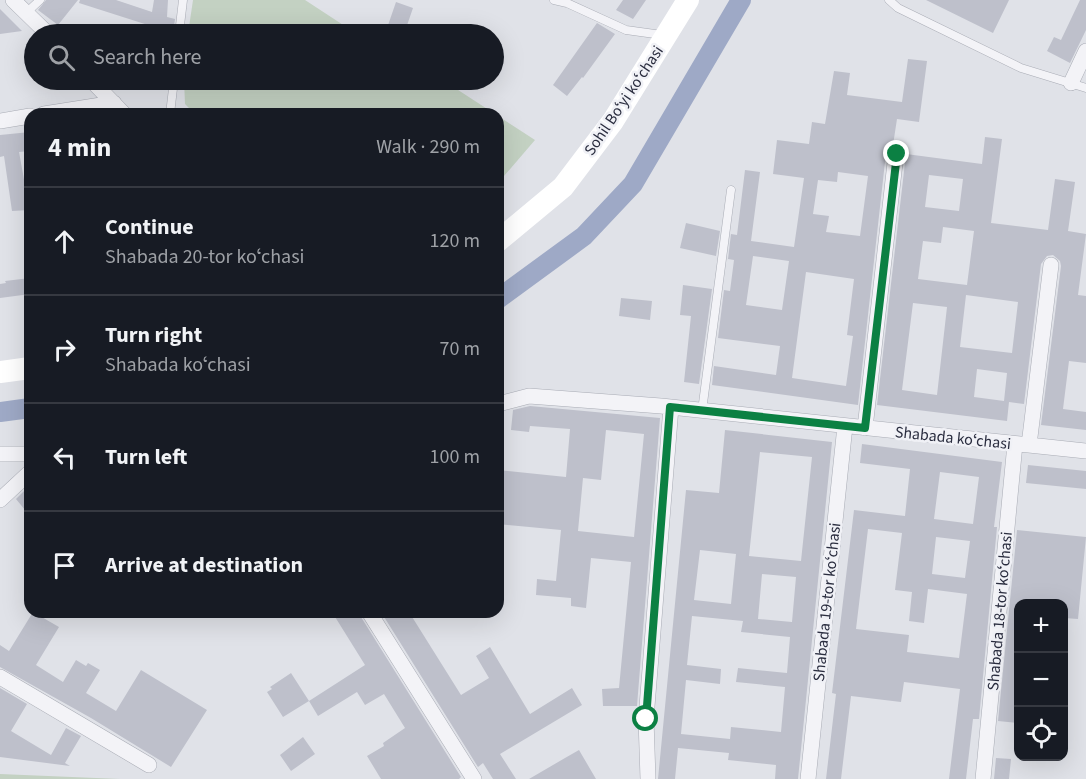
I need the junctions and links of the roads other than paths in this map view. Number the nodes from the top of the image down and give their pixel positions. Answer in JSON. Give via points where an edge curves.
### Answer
{"nodes":[{"id":1,"x":13,"y":0,"type":"edge"},
{"id":2,"x":40,"y":0,"type":"edge"},
{"id":3,"x":183,"y":0,"type":"edge"},
{"id":4,"x":554,"y":0,"type":"edge"},
{"id":5,"x":688,"y":0,"type":"edge"},
{"id":6,"x":889,"y":0,"type":"edge"},
{"id":7,"x":26,"y":13,"type":"junction"},
{"id":8,"x":38,"y":24,"type":"edge"},
{"id":9,"x":180,"y":24,"type":"edge"},
{"id":10,"x":666,"y":35,"type":"junction"},
{"id":11,"x":1086,"y":51,"type":"edge"},
{"id":12,"x":1071,"y":83,"type":"junction"},
{"id":13,"x":1086,"y":88,"type":"edge"},
{"id":14,"x":101,"y":90,"type":"edge"},
{"id":15,"x":173,"y":90,"type":"edge"},
{"id":16,"x":118,"y":108,"type":"edge"},
{"id":17,"x":171,"y":108,"type":"edge"},
{"id":18,"x":24,"y":117,"type":"edge"},
{"id":19,"x":0,"y":121,"type":"edge"},
{"id":20,"x":897,"y":154,"type":"dead end"},
{"id":21,"x":731,"y":190,"type":"dead end"},
{"id":22,"x":504,"y":236,"type":"edge"},
{"id":23,"x":1051,"y":265,"type":"dead end"},
{"id":24,"x":24,"y":369,"type":"edge"},
{"id":25,"x":0,"y":372,"type":"edge"},
{"id":26,"x":504,"y":402,"type":"edge"},
{"id":27,"x":670,"y":407,"type":"junction"},
{"id":28,"x":702,"y":411,"type":"junction"},
{"id":29,"x":845,"y":426,"type":"junction"},
{"id":30,"x":865,"y":428,"type":"junction"},
{"id":31,"x":1022,"y":445,"type":"junction"},
{"id":32,"x":1086,"y":451,"type":"edge"},
{"id":33,"x":0,"y":454,"type":"edge"},
{"id":34,"x":24,"y":454,"type":"edge"},
{"id":35,"x":24,"y":478,"type":"edge"},
{"id":36,"x":0,"y":500,"type":"edge"},
{"id":37,"x":373,"y":618,"type":"edge"},
{"id":38,"x":0,"y":677,"type":"edge"},
{"id":39,"x":149,"y":765,"type":"dead end"},
{"id":40,"x":474,"y":779,"type":"edge"},
{"id":41,"x":648,"y":779,"type":"edge"},
{"id":42,"x":807,"y":779,"type":"edge"},
{"id":43,"x":983,"y":779,"type":"edge"}],
"edges":[{"from":1,"to":7,"type":"street"},
{"from":2,"to":7,"type":"lane"},
{"from":3,"to":9,"type":"lane"},
{"from":4,"to":10,"type":"lane","via":[[626,30]]},
{"from":5,"to":10,"type":"main road","name":"Sohil Boʻyi koʻchasi"},
{"from":6,"to":12,"type":"lane","via":[[1020,68]]},
{"from":7,"to":8,"type":"street"},
{"from":10,"to":22,"type":"main road","name":"Sohil Boʻyi koʻchasi","via":[[614,121],[563,187]]},
{"from":11,"to":12,"type":"street"},
{"from":12,"to":13,"type":"lane"},
{"from":14,"to":16,"type":"street"},
{"from":15,"to":17,"type":"lane"},
{"from":18,"to":19,"type":"street"},
{"from":20,"to":30,"type":"street"},
{"from":21,"to":28,"type":"lane"},
{"from":23,"to":31,"type":"street","name":"Shabada 18-tor koʻchasi"},
{"from":24,"to":25,"type":"main road"},
{"from":26,"to":27,"type":"street","name":"Shabada koʻchasi","via":[[529,396]]},
{"from":27,"to":28,"type":"street","name":"Shabada koʻchasi"},
{"from":27,"to":41,"type":"street","via":[[646,719]]},
{"from":28,"to":29,"type":"street","name":"Shabada koʻchasi"},
{"from":29,"to":30,"type":"street","name":"Shabada koʻchasi"},
{"from":29,"to":42,"type":"street","name":"Shabada 19-tor koʻchasi"},
{"from":30,"to":31,"type":"street","name":"Shabada koʻchasi"},
{"from":31,"to":32,"type":"street","name":"Shabada koʻchasi"},
{"from":31,"to":43,"type":"street","name":"Shabada 18-tor koʻchasi"},
{"from":33,"to":34,"type":"street"},
{"from":35,"to":36,"type":"street"},
{"from":37,"to":40,"type":"street"},
{"from":38,"to":39,"type":"street"}]}
